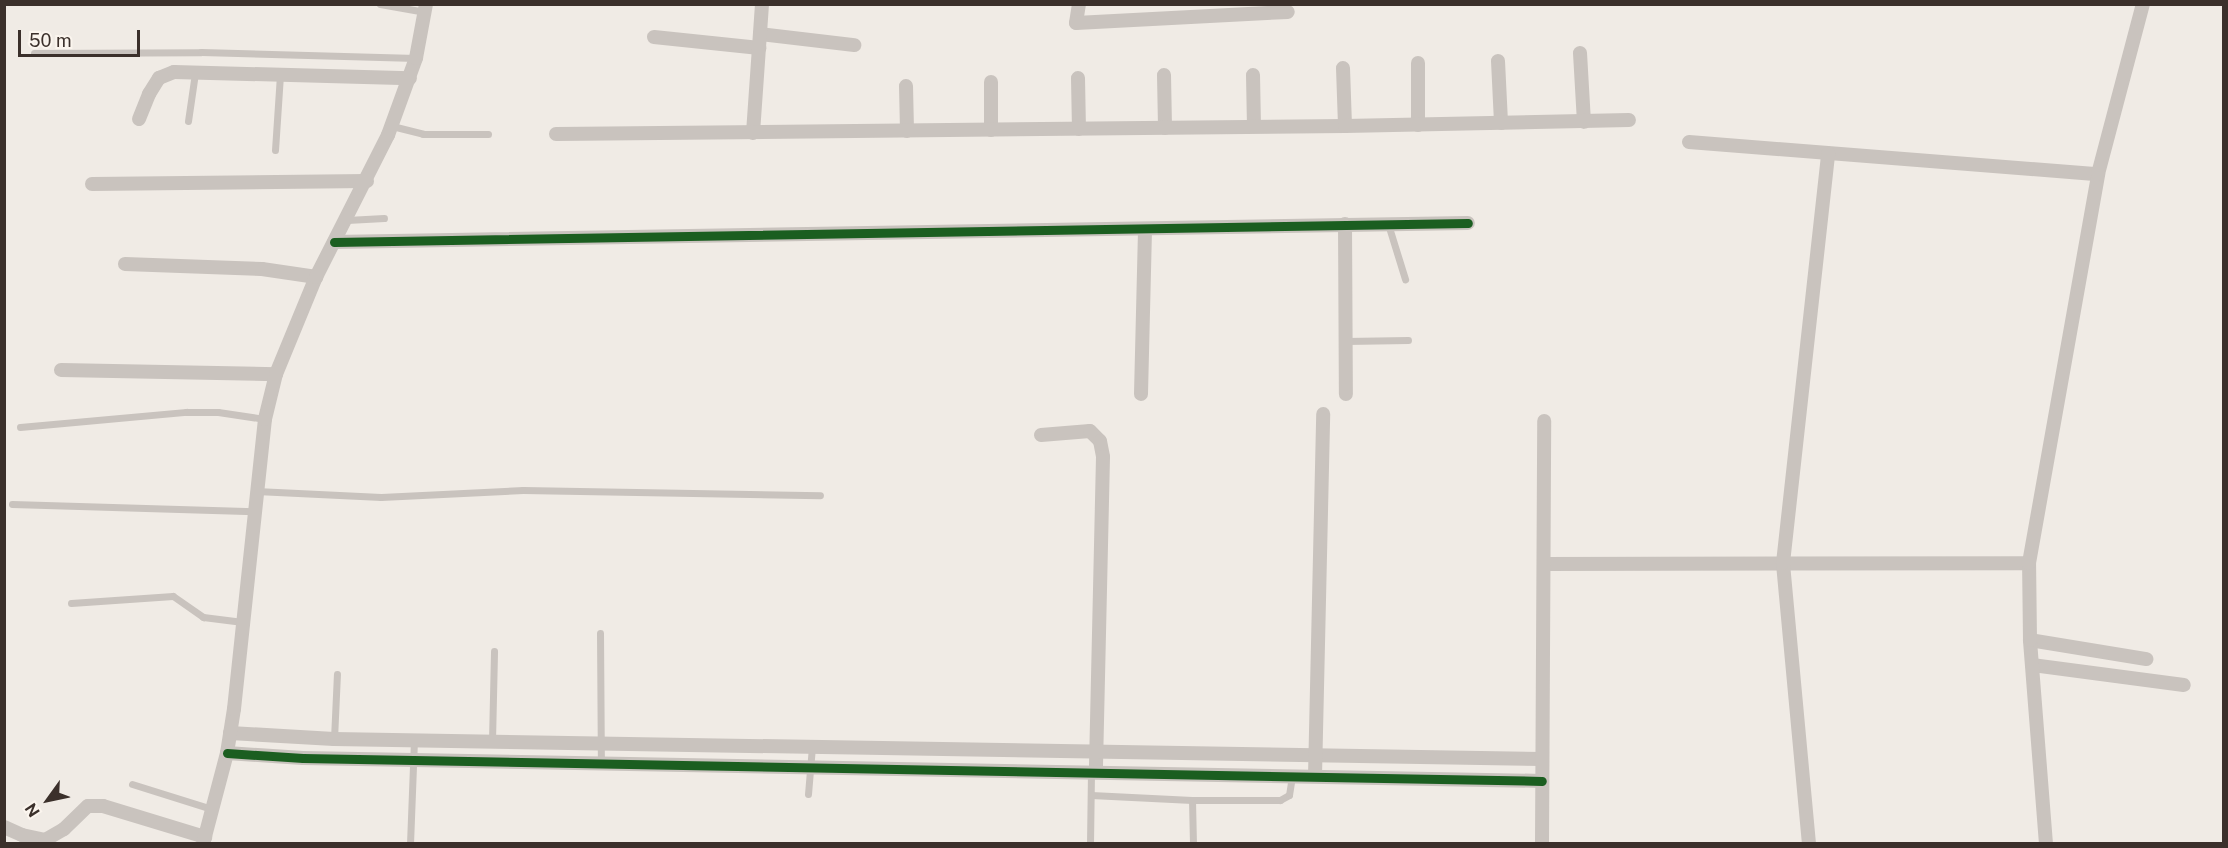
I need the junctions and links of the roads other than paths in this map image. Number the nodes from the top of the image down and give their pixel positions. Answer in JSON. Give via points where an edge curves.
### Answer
{"nodes":[{"id":1,"x":380,"y":4,"type":"edge"},
{"id":2,"x":762,"y":4,"type":"edge"},
{"id":3,"x":1079,"y":4,"type":"edge"},
{"id":4,"x":2143,"y":4,"type":"edge"},
{"id":5,"x":425,"y":8,"type":"edge"},
{"id":6,"x":1288,"y":12,"type":"dead end"},
{"id":7,"x":654,"y":37,"type":"dead end"},
{"id":8,"x":759,"y":41,"type":"junction"},
{"id":9,"x":854,"y":45,"type":"dead end"},
{"id":10,"x":34,"y":53,"type":"dead end"},
{"id":11,"x":1580,"y":53,"type":"dead end"},
{"id":12,"x":416,"y":58,"type":"junction"},
{"id":13,"x":1498,"y":61,"type":"dead end"},
{"id":14,"x":1418,"y":63,"type":"dead end"},
{"id":15,"x":1343,"y":68,"type":"dead end"},
{"id":16,"x":195,"y":73,"type":"junction"},
{"id":17,"x":279,"y":75,"type":"junction"},
{"id":18,"x":1164,"y":75,"type":"dead end"},
{"id":19,"x":1252,"y":75,"type":"dead end"},
{"id":20,"x":410,"y":78,"type":"junction"},
{"id":21,"x":1078,"y":78,"type":"dead end"},
{"id":22,"x":991,"y":82,"type":"dead end"},
{"id":23,"x":906,"y":86,"type":"dead end"},
{"id":24,"x":139,"y":119,"type":"dead end"},
{"id":25,"x":1629,"y":120,"type":"dead end"},
{"id":26,"x":188,"y":121,"type":"dead end"},
{"id":27,"x":1584,"y":122,"type":"junction"},
{"id":28,"x":1501,"y":123,"type":"junction"},
{"id":29,"x":1418,"y":125,"type":"junction"},
{"id":30,"x":392,"y":126,"type":"junction"},
{"id":31,"x":1254,"y":126,"type":"junction"},
{"id":32,"x":1345,"y":126,"type":"junction"},
{"id":33,"x":1165,"y":128,"type":"junction"},
{"id":34,"x":1079,"y":129,"type":"junction"},
{"id":35,"x":991,"y":130,"type":"junction"},
{"id":36,"x":907,"y":131,"type":"junction"},
{"id":37,"x":488,"y":134,"type":"dead end"},
{"id":38,"x":556,"y":134,"type":"dead end"},
{"id":39,"x":753,"y":134,"type":"junction"},
{"id":40,"x":1689,"y":142,"type":"dead end"},
{"id":41,"x":275,"y":150,"type":"dead end"},
{"id":42,"x":1828,"y":153,"type":"junction"},
{"id":43,"x":2098,"y":174,"type":"junction"},
{"id":44,"x":367,"y":181,"type":"junction"},
{"id":45,"x":92,"y":184,"type":"dead end"},
{"id":46,"x":384,"y":218,"type":"dead end"},
{"id":47,"x":346,"y":220,"type":"junction"},
{"id":48,"x":1468,"y":223,"type":"dead end"},
{"id":49,"x":1345,"y":224,"type":"junction"},
{"id":50,"x":1388,"y":224,"type":"junction"},
{"id":51,"x":1145,"y":230,"type":"junction"},
{"id":52,"x":334,"y":243,"type":"junction"},
{"id":53,"x":125,"y":264,"type":"dead end"},
{"id":54,"x":316,"y":277,"type":"junction"},
{"id":55,"x":1405,"y":279,"type":"dead end"},
{"id":56,"x":1408,"y":340,"type":"dead end"},
{"id":57,"x":1346,"y":341,"type":"junction"},
{"id":58,"x":61,"y":370,"type":"dead end"},
{"id":59,"x":276,"y":374,"type":"junction"},
{"id":60,"x":1141,"y":394,"type":"dead end"},
{"id":61,"x":1346,"y":394,"type":"dead end"},
{"id":62,"x":1323,"y":414,"type":"dead end"},
{"id":63,"x":265,"y":419,"type":"junction"},
{"id":64,"x":1544,"y":421,"type":"dead end"},
{"id":65,"x":20,"y":427,"type":"dead end"},
{"id":66,"x":1041,"y":435,"type":"dead end"},
{"id":67,"x":256,"y":491,"type":"junction"},
{"id":68,"x":820,"y":495,"type":"dead end"},
{"id":69,"x":12,"y":504,"type":"dead end"},
{"id":70,"x":254,"y":511,"type":"junction"},
{"id":71,"x":2029,"y":562,"type":"junction"},
{"id":72,"x":1783,"y":563,"type":"junction"},
{"id":73,"x":1544,"y":564,"type":"junction"},
{"id":74,"x":71,"y":603,"type":"dead end"},
{"id":75,"x":243,"y":622,"type":"junction"},
{"id":76,"x":600,"y":633,"type":"dead end"},
{"id":77,"x":2030,"y":640,"type":"junction"},
{"id":78,"x":494,"y":651,"type":"dead end"},
{"id":79,"x":2146,"y":659,"type":"dead end"},
{"id":80,"x":2031,"y":665,"type":"junction"},
{"id":81,"x":337,"y":674,"type":"dead end"},
{"id":82,"x":2184,"y":685,"type":"dead end"},
{"id":83,"x":230,"y":734,"type":"junction"},
{"id":84,"x":293,"y":738,"type":"junction"},
{"id":85,"x":334,"y":739,"type":"junction"},
{"id":86,"x":414,"y":740,"type":"junction"},
{"id":87,"x":492,"y":741,"type":"junction"},
{"id":88,"x":601,"y":743,"type":"junction"},
{"id":89,"x":751,"y":745,"type":"junction"},
{"id":90,"x":812,"y":745,"type":"junction"},
{"id":91,"x":918,"y":747,"type":"junction"},
{"id":92,"x":1097,"y":750,"type":"junction"},
{"id":93,"x":227,"y":753,"type":"junction"},
{"id":94,"x":1316,"y":754,"type":"junction"},
{"id":95,"x":293,"y":758,"type":"junction"},
{"id":96,"x":1542,"y":759,"type":"junction"},
{"id":97,"x":413,"y":760,"type":"junction"},
{"id":98,"x":601,"y":763,"type":"junction"},
{"id":99,"x":750,"y":766,"type":"junction"},
{"id":100,"x":810,"y":766,"type":"junction"},
{"id":101,"x":918,"y":768,"type":"junction"},
{"id":102,"x":1093,"y":772,"type":"junction"},
{"id":103,"x":1292,"y":776,"type":"junction"},
{"id":104,"x":1315,"y":776,"type":"junction"},
{"id":105,"x":1542,"y":781,"type":"junction"},
{"id":106,"x":132,"y":784,"type":"dead end"},
{"id":107,"x":808,"y":794,"type":"dead end"},
{"id":108,"x":1091,"y":795,"type":"junction"},
{"id":109,"x":1192,"y":800,"type":"junction"},
{"id":110,"x":212,"y":809,"type":"junction"},
{"id":111,"x":4,"y":827,"type":"edge"},
{"id":112,"x":204,"y":840,"type":"edge"},
{"id":113,"x":410,"y":843,"type":"edge"},
{"id":114,"x":1090,"y":843,"type":"edge"},
{"id":115,"x":1193,"y":843,"type":"edge"},
{"id":116,"x":1542,"y":843,"type":"edge"},
{"id":117,"x":1809,"y":843,"type":"edge"},
{"id":118,"x":2046,"y":843,"type":"edge"}],
"edges":[{"from":1,"to":5,"type":"lane"},
{"from":2,"to":8,"type":"street"},
{"from":3,"to":6,"type":"street","via":[[1076,23]]},
{"from":4,"to":43,"type":"street"},
{"from":5,"to":12,"type":"street"},
{"from":7,"to":8,"type":"street"},
{"from":8,"to":9,"type":"street"},
{"from":8,"to":39,"type":"street"},
{"from":10,"to":12,"type":"lane","via":[[201,52]]},
{"from":11,"to":27,"type":"street"},
{"from":12,"to":20,"type":"street"},
{"from":13,"to":28,"type":"street"},
{"from":14,"to":29,"type":"street"},
{"from":15,"to":32,"type":"street"},
{"from":16,"to":17,"type":"street"},
{"from":16,"to":24,"type":"street","via":[[174,72],[159,78]]},
{"from":16,"to":26,"type":"lane"},
{"from":17,"to":20,"type":"street"},
{"from":17,"to":41,"type":"lane"},
{"from":18,"to":33,"type":"street"},
{"from":19,"to":31,"type":"street"},
{"from":20,"to":30,"type":"street"},
{"from":21,"to":34,"type":"street"},
{"from":22,"to":35,"type":"street"},
{"from":23,"to":36,"type":"street"},
{"from":25,"to":27,"type":"street"},
{"from":27,"to":28,"type":"street"},
{"from":28,"to":29,"type":"street"},
{"from":29,"to":32,"type":"street"},
{"from":30,"to":37,"type":"lane","via":[[423,134]]},
{"from":30,"to":44,"type":"street"},
{"from":31,"to":32,"type":"street"},
{"from":31,"to":33,"type":"street"},
{"from":33,"to":34,"type":"street"},
{"from":34,"to":35,"type":"street"},
{"from":35,"to":36,"type":"street"},
{"from":36,"to":39,"type":"street"},
{"from":38,"to":39,"type":"street"},
{"from":40,"to":42,"type":"street"},
{"from":42,"to":43,"type":"street"},
{"from":42,"to":72,"type":"street"},
{"from":43,"to":71,"type":"street"},
{"from":44,"to":45,"type":"street"},
{"from":44,"to":47,"type":"street"},
{"from":46,"to":47,"type":"lane"},
{"from":47,"to":52,"type":"street"},
{"from":48,"to":50,"type":"street"},
{"from":49,"to":50,"type":"street"},
{"from":49,"to":51,"type":"street"},
{"from":49,"to":57,"type":"street"},
{"from":50,"to":55,"type":"lane"},
{"from":51,"to":52,"type":"street"},
{"from":51,"to":60,"type":"street"},
{"from":52,"to":54,"type":"street"},
{"from":53,"to":54,"type":"street","via":[[262,269]]},
{"from":54,"to":59,"type":"street"},
{"from":56,"to":57,"type":"lane"},
{"from":57,"to":61,"type":"street"},
{"from":58,"to":59,"type":"street"},
{"from":59,"to":63,"type":"street"},
{"from":62,"to":94,"type":"street"},
{"from":63,"to":65,"type":"lane","via":[[186,412]]},
{"from":63,"to":67,"type":"street"},
{"from":64,"to":73,"type":"street"},
{"from":66,"to":92,"type":"street","via":[[1090,431],[1100,441],[1103,457]]},
{"from":67,"to":68,"type":"lane","via":[[381,496],[523,490]]},
{"from":67,"to":70,"type":"street"},
{"from":69,"to":70,"type":"lane"},
{"from":70,"to":75,"type":"street"},
{"from":71,"to":72,"type":"street"},
{"from":71,"to":77,"type":"street"},
{"from":72,"to":73,"type":"street"},
{"from":72,"to":117,"type":"street"},
{"from":73,"to":96,"type":"street"},
{"from":74,"to":75,"type":"lane","via":[[173,596],[203,617]]},
{"from":75,"to":83,"type":"street"},
{"from":76,"to":88,"type":"lane"},
{"from":77,"to":79,"type":"street"},
{"from":77,"to":80,"type":"street"},
{"from":78,"to":87,"type":"lane"},
{"from":80,"to":82,"type":"street"},
{"from":80,"to":118,"type":"street"},
{"from":81,"to":85,"type":"lane"},
{"from":83,"to":84,"type":"street"},
{"from":83,"to":93,"type":"street"},
{"from":84,"to":85,"type":"street"},
{"from":84,"to":95,"type":"street"},
{"from":85,"to":86,"type":"street"},
{"from":86,"to":87,"type":"street"},
{"from":86,"to":97,"type":"lane"},
{"from":87,"to":88,"type":"street"},
{"from":88,"to":89,"type":"street"},
{"from":88,"to":98,"type":"lane"},
{"from":89,"to":90,"type":"street"},
{"from":89,"to":99,"type":"street"},
{"from":90,"to":91,"type":"street"},
{"from":90,"to":100,"type":"lane"},
{"from":91,"to":92,"type":"street"},
{"from":91,"to":101,"type":"street"},
{"from":92,"to":94,"type":"street"},
{"from":92,"to":102,"type":"street"},
{"from":93,"to":95,"type":"street"},
{"from":93,"to":110,"type":"street"},
{"from":94,"to":96,"type":"street"},
{"from":94,"to":104,"type":"street"},
{"from":95,"to":97,"type":"street"},
{"from":96,"to":105,"type":"street"},
{"from":97,"to":98,"type":"street"},
{"from":97,"to":113,"type":"lane"},
{"from":98,"to":99,"type":"street"},
{"from":99,"to":100,"type":"street"},
{"from":100,"to":101,"type":"street"},
{"from":100,"to":107,"type":"lane"},
{"from":101,"to":102,"type":"street"},
{"from":102,"to":103,"type":"street"},
{"from":102,"to":108,"type":"lane"},
{"from":103,"to":104,"type":"street"},
{"from":103,"to":109,"type":"lane","via":[[1289,795],[1280,800]]},
{"from":104,"to":105,"type":"street"},
{"from":105,"to":116,"type":"street"},
{"from":106,"to":110,"type":"lane"},
{"from":108,"to":109,"type":"lane"},
{"from":108,"to":114,"type":"lane"},
{"from":109,"to":115,"type":"lane"},
{"from":110,"to":112,"type":"street"},
{"from":111,"to":112,"type":"street","via":[[45,840],[64,829],[88,806],[104,806]]}]}
